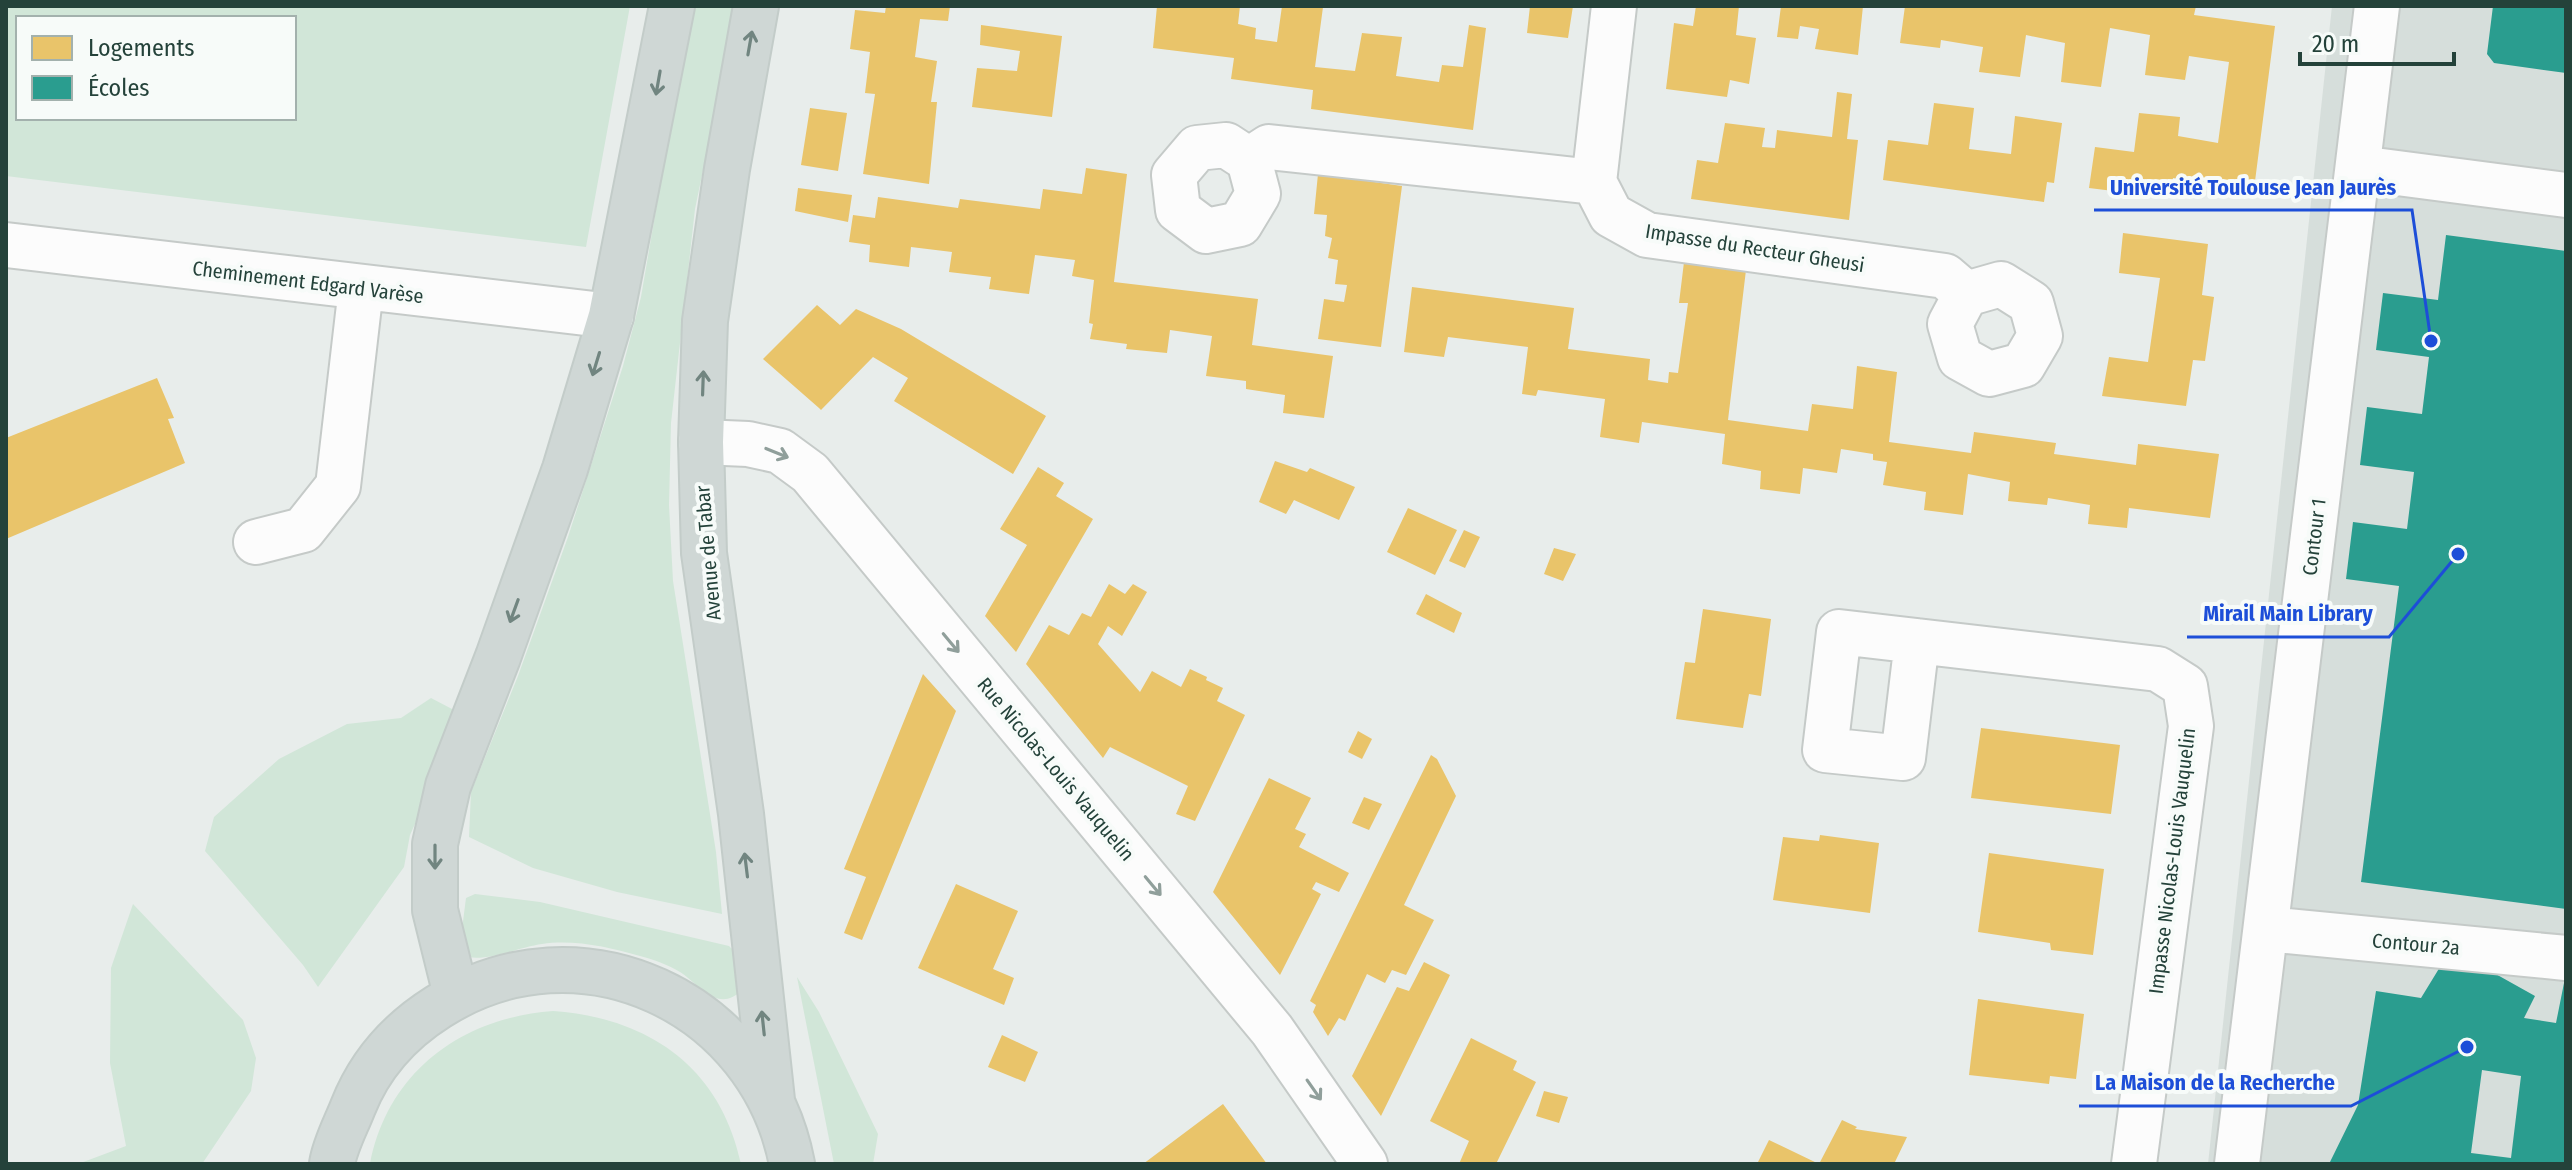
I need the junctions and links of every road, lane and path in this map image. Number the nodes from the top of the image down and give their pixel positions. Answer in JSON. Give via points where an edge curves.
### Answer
{"nodes":[{"id":1,"x":672,"y":6,"type":"edge"},
{"id":2,"x":756,"y":6,"type":"edge"},
{"id":3,"x":1614,"y":6,"type":"edge"},
{"id":4,"x":2377,"y":6,"type":"edge"},
{"id":5,"x":1249,"y":160,"type":"dead end"},
{"id":6,"x":2359,"y":168,"type":"junction"},
{"id":7,"x":1594,"y":182,"type":"junction"},
{"id":8,"x":2566,"y":195,"type":"edge"},
{"id":9,"x":6,"y":245,"type":"edge"},
{"id":10,"x":361,"y":288,"type":"junction"},
{"id":11,"x":1966,"y":294,"type":"dead end"},
{"id":12,"x":611,"y":316,"type":"junction"},
{"id":13,"x":701,"y":442,"type":"junction"},
{"id":14,"x":256,"y":542,"type":"dead end"},
{"id":15,"x":1917,"y":641,"type":"dead end"},
{"id":16,"x":2266,"y":929,"type":"junction"},
{"id":17,"x":2566,"y":958,"type":"edge"},
{"id":18,"x":456,"y":995,"type":"junction"},
{"id":19,"x":772,"y":1100,"type":"junction"},
{"id":20,"x":331,"y":1161,"type":"edge"},
{"id":21,"x":792,"y":1164,"type":"edge"},
{"id":22,"x":1365,"y":1164,"type":"edge"},
{"id":23,"x":2134,"y":1164,"type":"edge"},
{"id":24,"x":2237,"y":1164,"type":"edge"}],
"edges":[{"from":1,"to":12,"type":"main road","one_way":true},
{"from":13,"to":2,"type":"main road","name":"Avenue de Tabar","one_way":true,"via":[[705,321]]},
{"from":3,"to":7,"type":"street"},
{"from":4,"to":6,"type":"street","name":"Contour 1"},
{"from":5,"to":7,"type":"street","via":[[1269,147]]},
{"from":6,"to":8,"type":"street"},
{"from":6,"to":16,"type":"street","name":"Contour 1"},
{"from":7,"to":11,"type":"street","name":"Impasse du Recteur Gheusi","via":[[1611,215],[1647,235],[1945,276]]},
{"from":9,"to":10,"type":"street","name":"Cheminement Edgard Varèse"},
{"from":10,"to":12,"type":"street","name":"Cheminement Edgard Varèse"},
{"from":10,"to":14,"type":"street","via":[[338,486],[303,530]]},
{"from":12,"to":18,"type":"main road","one_way":true,"via":[[565,469],[448,786],[435,844],[435,910]]},
{"from":19,"to":13,"type":"main road","name":"Avenue de Tabar","one_way":true,"via":[[741,814],[704,553]]},
{"from":13,"to":22,"type":"street","name":"Rue Nicolas-Louis Vauquelin","one_way":true,"via":[[780,451],[810,473],[1272,1030]]},
{"from":15,"to":23,"type":"street","name":"Impasse Nicolas-Louis Vauquelin","via":[[2158,669],[2185,686],[2191,726]]},
{"from":16,"to":17,"type":"street","name":"Contour 2a"},
{"from":16,"to":24,"type":"street","name":"Contour 1"},
{"from":18,"to":19,"type":"main road","via":[[526,972],[600,973],[636,982],[670,996],[729,1040]]},
{"from":18,"to":20,"type":"main road","via":[[387,1049],[362,1085]]},
{"from":19,"to":21,"type":"main road"}]}
